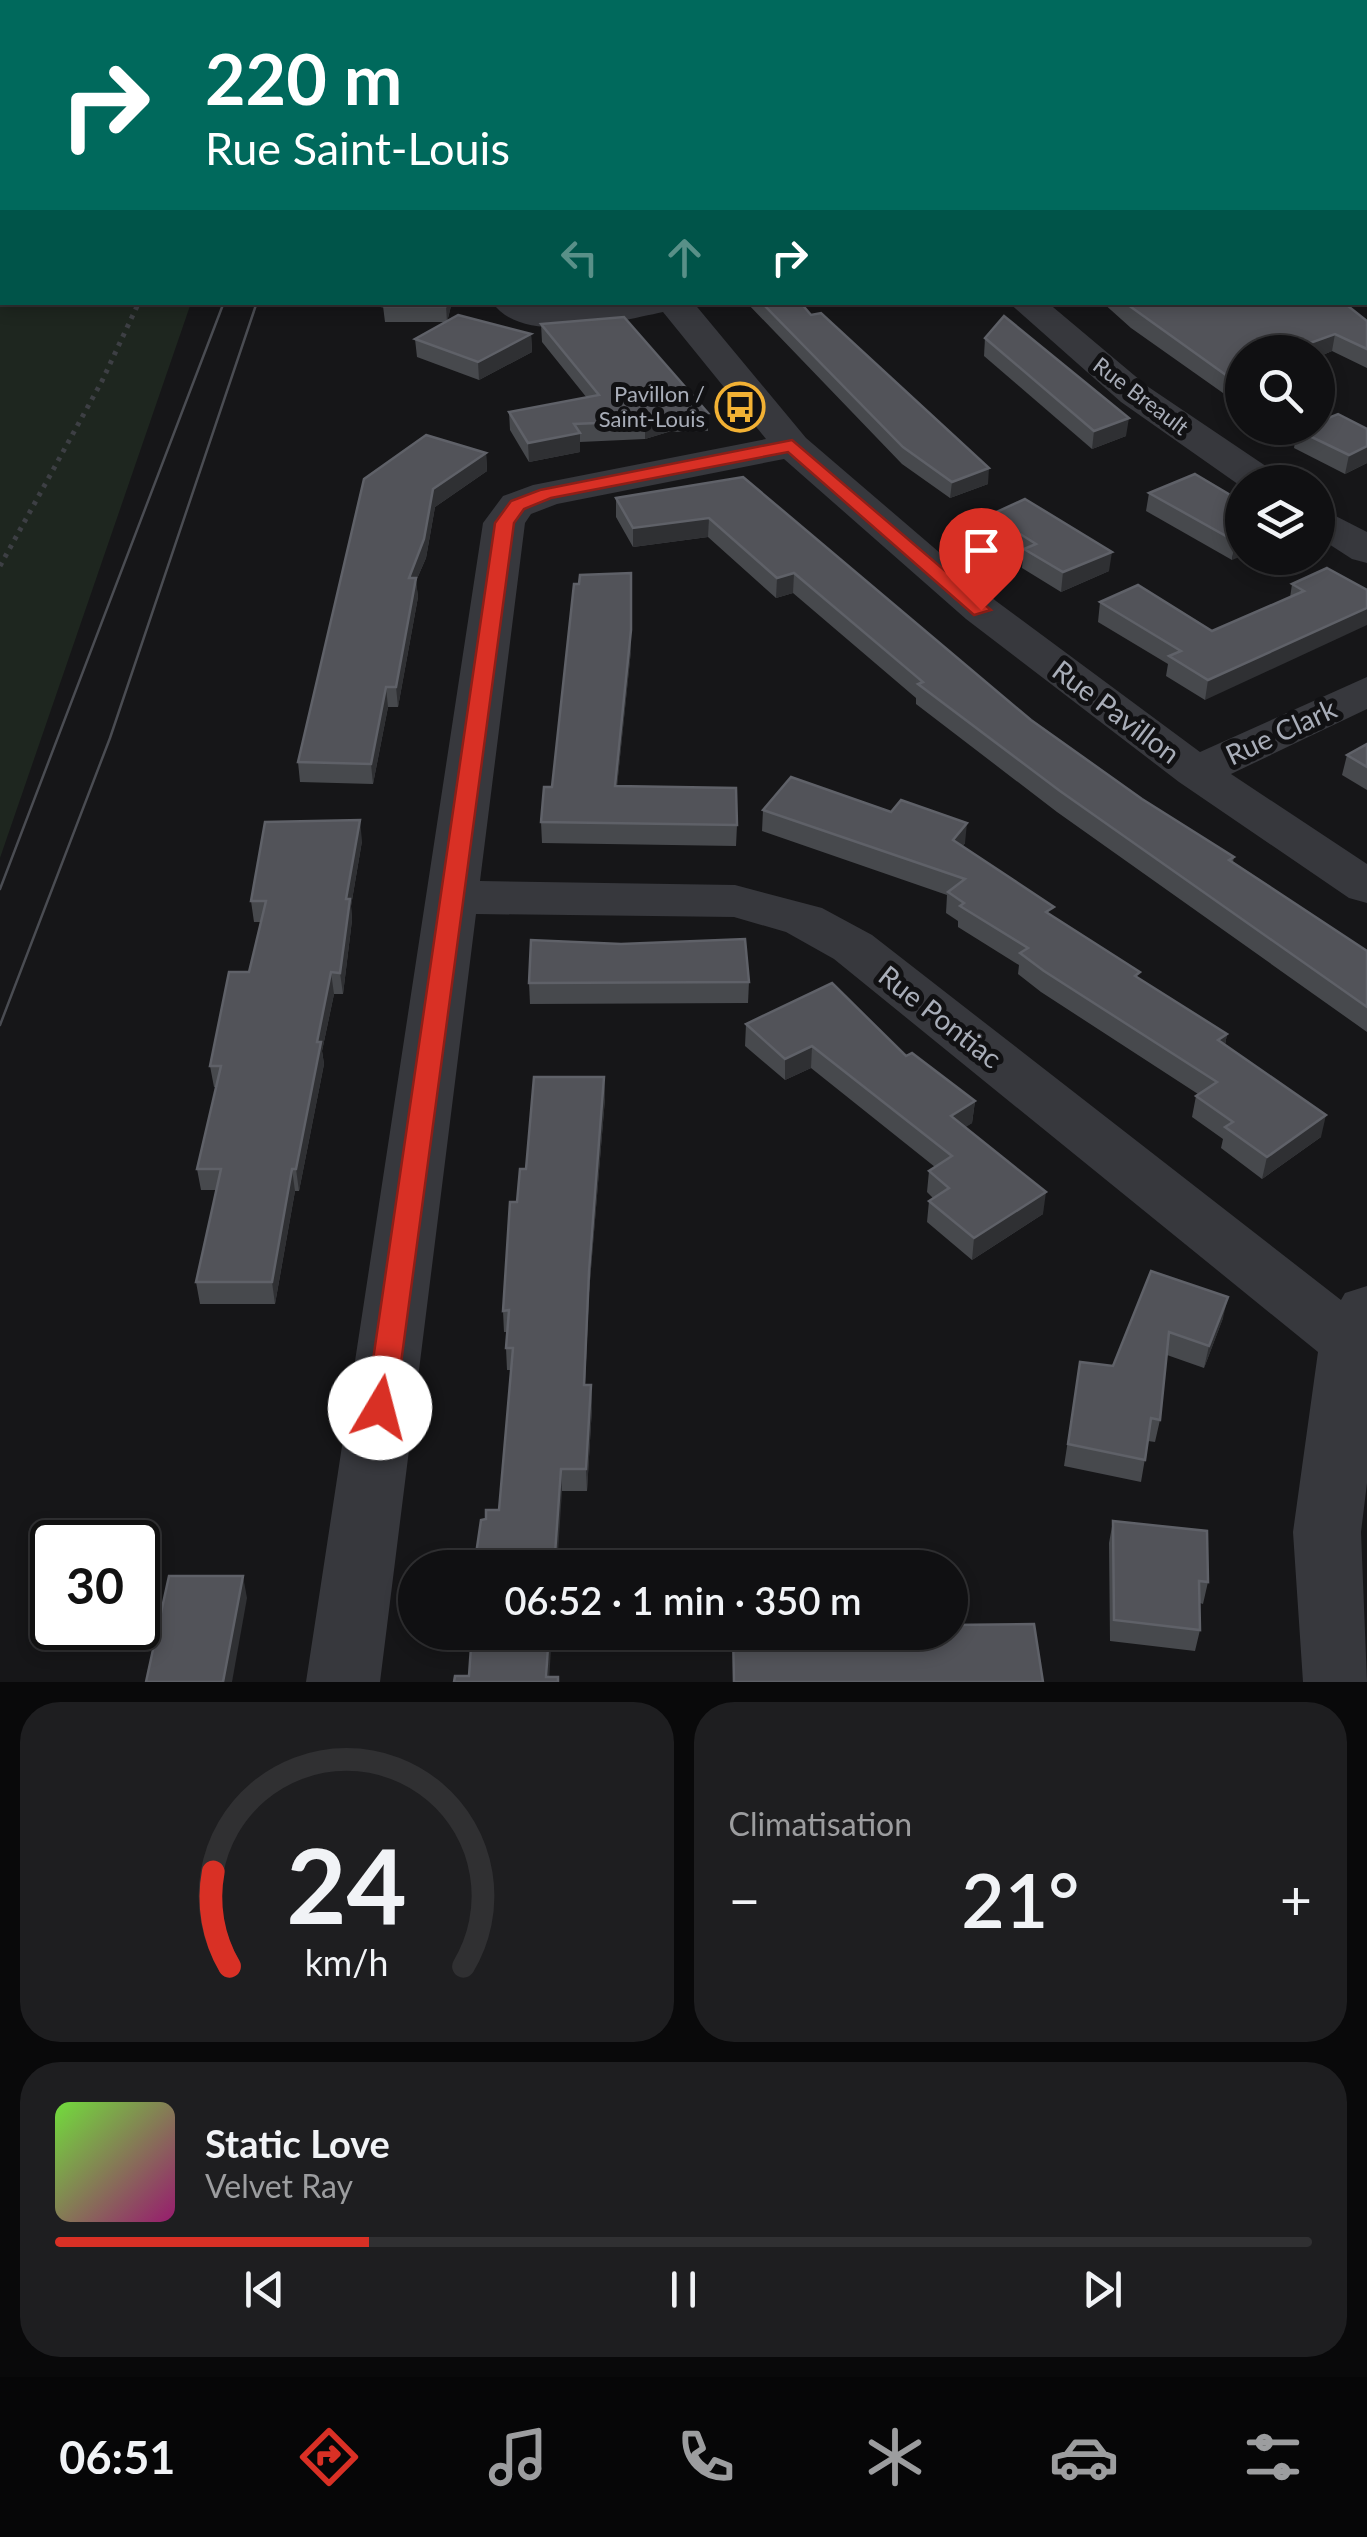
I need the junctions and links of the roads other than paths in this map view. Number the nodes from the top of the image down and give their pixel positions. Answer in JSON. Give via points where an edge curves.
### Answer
{"nodes":[{"id":1,"x":513,"y":305,"type":"edge"},
{"id":2,"x":640,"y":305,"type":"edge"},
{"id":3,"x":676,"y":305,"type":"edge"},
{"id":4,"x":1030,"y":305,"type":"edge"},
{"id":5,"x":792,"y":446,"type":"junction"},
{"id":6,"x":1237,"y":465,"type":"edge"},
{"id":7,"x":1335,"y":530,"type":"edge"},
{"id":8,"x":1367,"y":550,"type":"edge"},
{"id":9,"x":1367,"y":691,"type":"edge"},
{"id":10,"x":1196,"y":772,"type":"junction"},
{"id":11,"x":1367,"y":887,"type":"edge"},
{"id":12,"x":451,"y":898,"type":"junction"},
{"id":13,"x":1359,"y":1326,"type":"edge"},
{"id":14,"x":343,"y":1682,"type":"edge"},
{"id":15,"x":1340,"y":1682,"type":"edge"}],
"edges":[{"from":1,"to":2,"type":"street","via":[[525,315],[570,316]]},
{"from":3,"to":5,"type":"street","name":"Rue Pavillon"},
{"from":4,"to":6,"type":"street","name":"Rue Breault","via":[[1134,394]]},
{"from":5,"to":10,"type":"street","name":"Rue Pavillon","via":[[981,610]]},
{"from":5,"to":12,"type":"street","via":[[517,505],[504,523]]},
{"from":7,"to":8,"type":"street"},
{"from":9,"to":10,"type":"street","name":"Rue Clark"},
{"from":10,"to":11,"type":"street","name":"Rue Pavillon"},
{"from":12,"to":13,"type":"street","name":"Rue Pontiac","via":[[735,901],[804,920],[852,947]]},
{"from":12,"to":14,"type":"street"},
{"from":13,"to":15,"type":"street","via":[[1327,1532]]}]}
